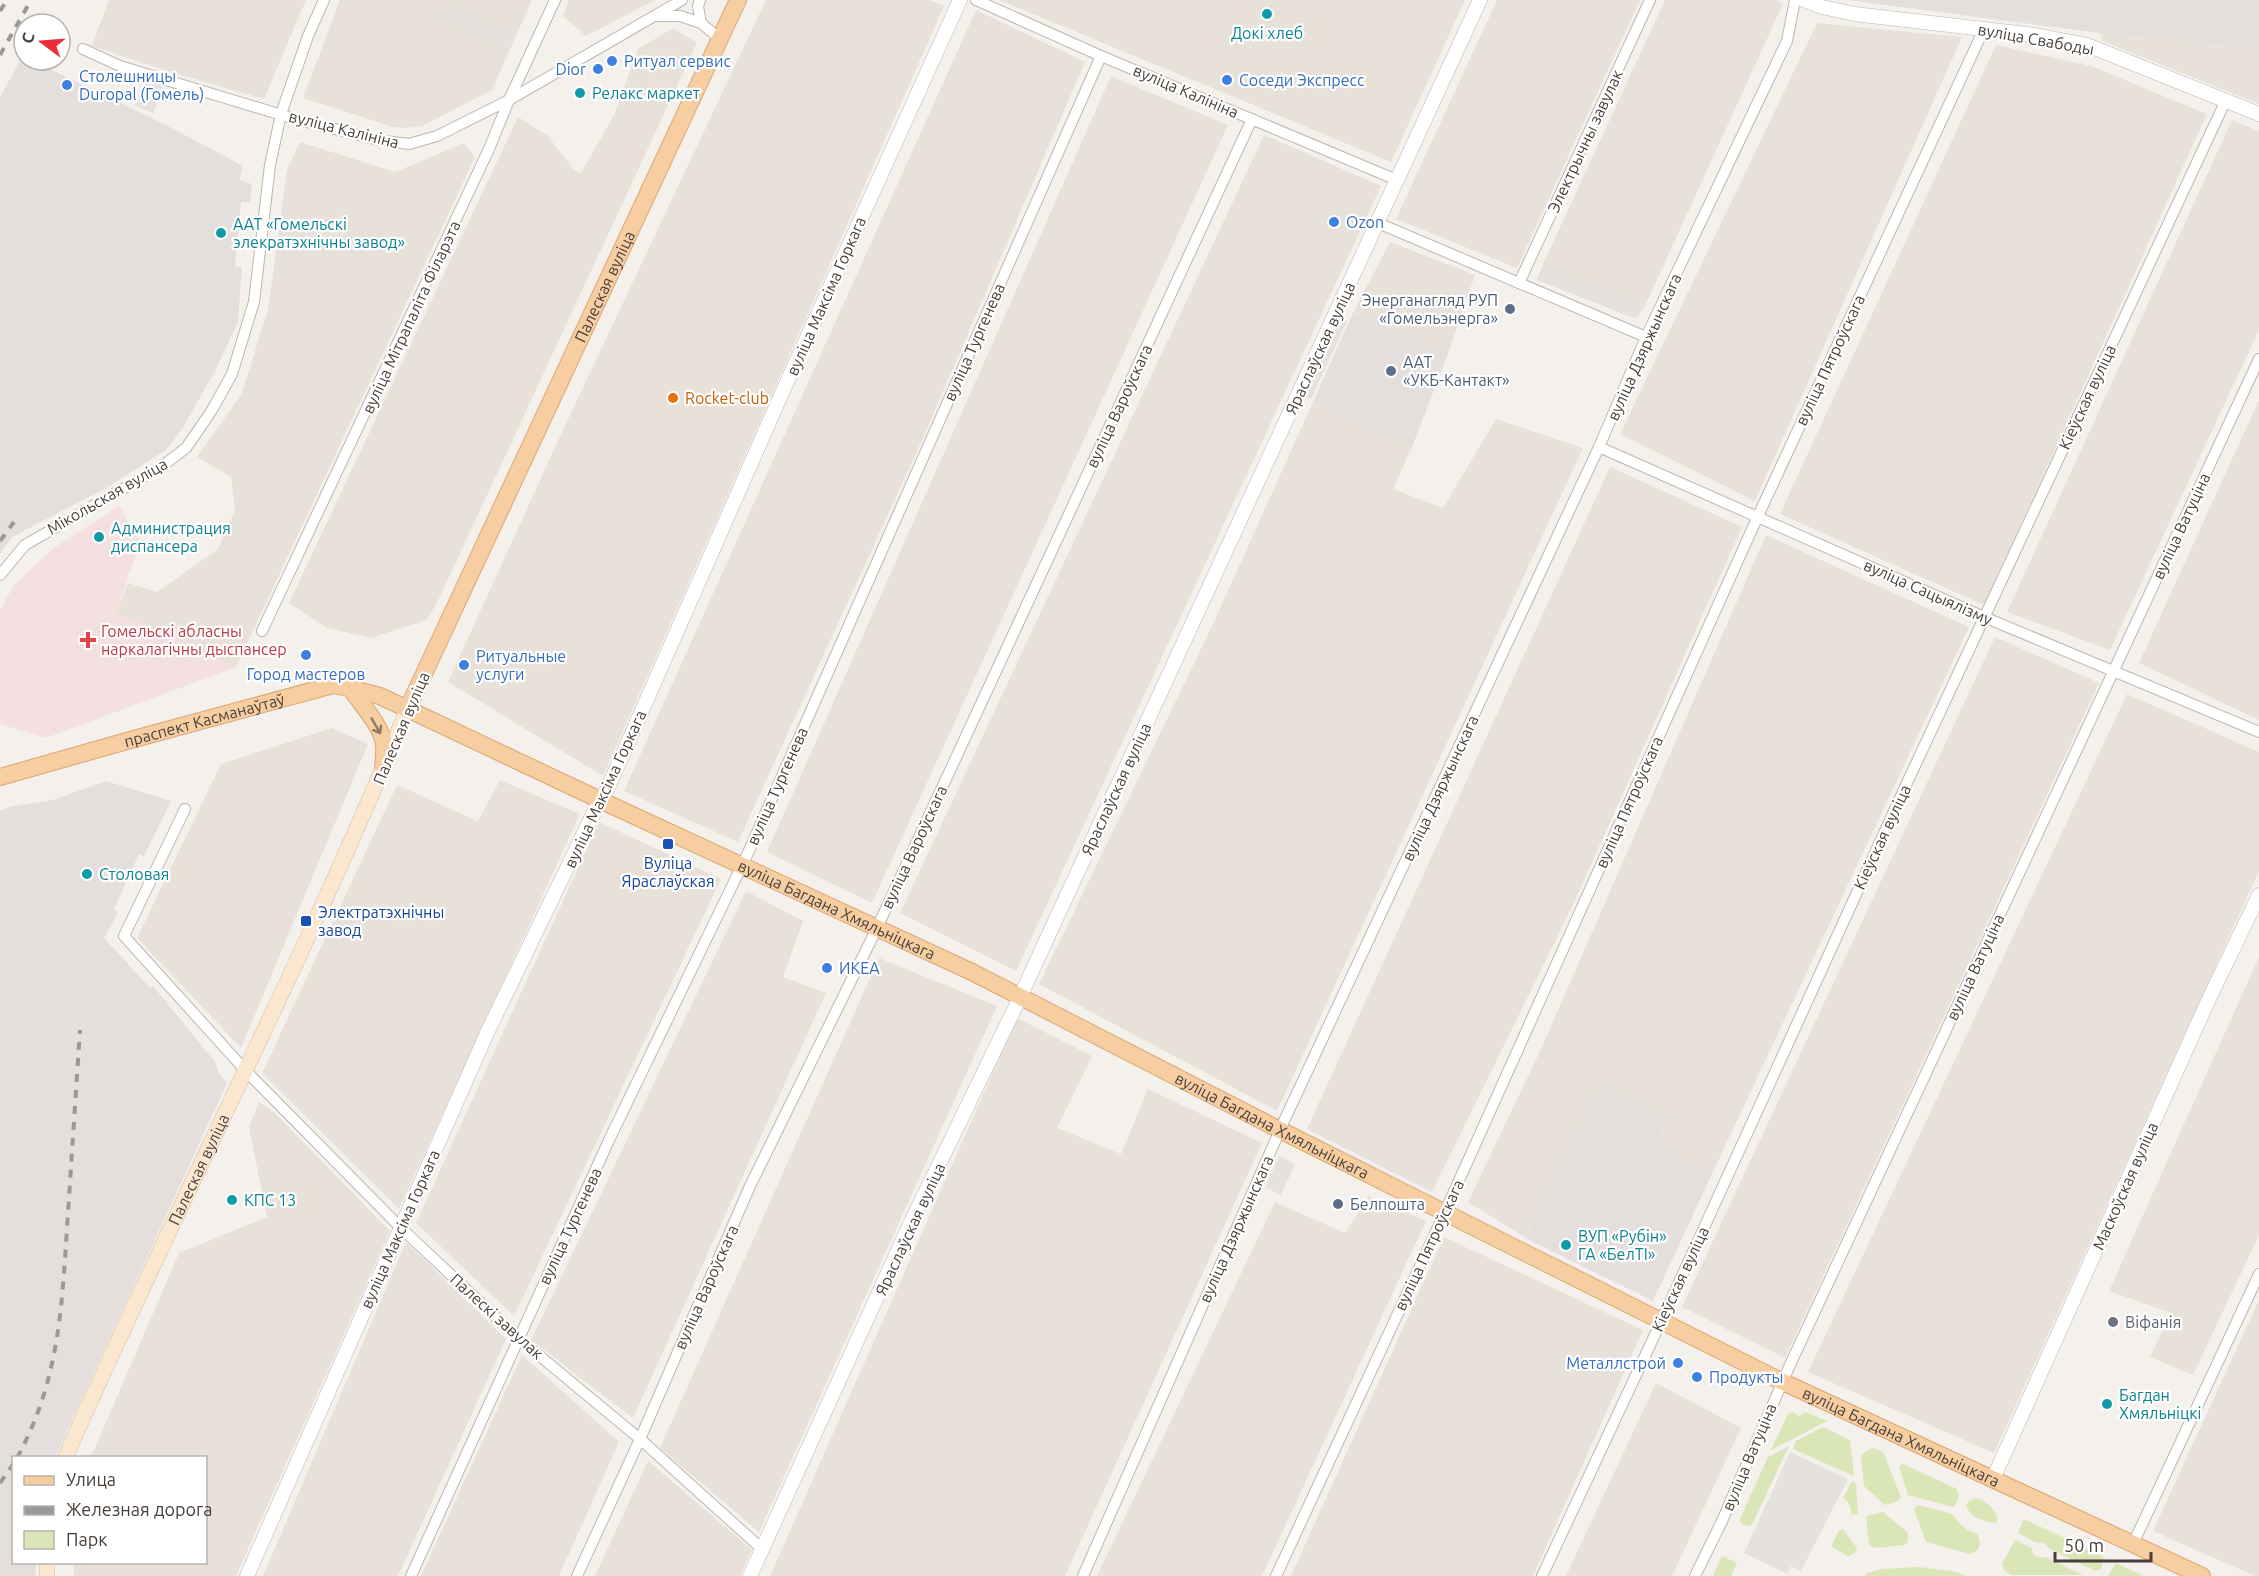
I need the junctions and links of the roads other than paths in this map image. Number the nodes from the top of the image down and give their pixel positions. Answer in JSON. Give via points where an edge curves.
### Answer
{"nodes":[{"id":1,"x":324,"y":0,"type":"edge"},
{"id":2,"x":555,"y":0,"type":"edge"},
{"id":3,"x":682,"y":0,"type":"edge"},
{"id":4,"x":700,"y":0,"type":"edge"},
{"id":5,"x":738,"y":0,"type":"edge"},
{"id":6,"x":960,"y":0,"type":"edge"},
{"id":7,"x":976,"y":0,"type":"edge"},
{"id":8,"x":1480,"y":0,"type":"edge"},
{"id":9,"x":1650,"y":0,"type":"edge"},
{"id":10,"x":1795,"y":0,"type":"edge"},
{"id":11,"x":1803,"y":0,"type":"edge"},
{"id":12,"x":656,"y":16,"type":"junction"},
{"id":13,"x":701,"y":23,"type":"junction"},
{"id":14,"x":1984,"y":29,"type":"junction"},
{"id":15,"x":720,"y":39,"type":"junction"},
{"id":16,"x":83,"y":49,"type":"dead end"},
{"id":17,"x":1101,"y":56,"type":"junction"},
{"id":18,"x":509,"y":100,"type":"junction"},
{"id":19,"x":2226,"y":100,"type":"junction"},
{"id":20,"x":281,"y":114,"type":"junction"},
{"id":21,"x":2259,"y":114,"type":"edge"},
{"id":22,"x":1252,"y":119,"type":"junction"},
{"id":23,"x":1397,"y":180,"type":"junction"},
{"id":24,"x":1378,"y":223,"type":"junction"},
{"id":25,"x":1519,"y":283,"type":"junction"},
{"id":26,"x":1646,"y":337,"type":"junction"},
{"id":27,"x":2259,"y":359,"type":"edge"},
{"id":28,"x":1599,"y":447,"type":"junction"},
{"id":29,"x":1758,"y":516,"type":"junction"},
{"id":30,"x":0,"y":575,"type":"edge"},
{"id":31,"x":1984,"y":617,"type":"junction"},
{"id":32,"x":262,"y":632,"type":"dead end"},
{"id":33,"x":2113,"y":670,"type":"junction"},
{"id":34,"x":351,"y":688,"type":"junction"},
{"id":35,"x":408,"y":708,"type":"junction"},
{"id":36,"x":2259,"y":732,"type":"edge"},
{"id":37,"x":383,"y":770,"type":"junction"},
{"id":38,"x":0,"y":777,"type":"edge"},
{"id":39,"x":600,"y":800,"type":"junction"},
{"id":40,"x":185,"y":809,"type":"dead end"},
{"id":41,"x":741,"y":864,"type":"junction"},
{"id":42,"x":2259,"y":895,"type":"edge"},
{"id":43,"x":877,"y":928,"type":"junction"},
{"id":44,"x":1019,"y":997,"type":"junction"},
{"id":45,"x":245,"y":1070,"type":"junction"},
{"id":46,"x":1280,"y":1130,"type":"junction"},
{"id":47,"x":1444,"y":1213,"type":"junction"},
{"id":48,"x":400,"y":1227,"type":"junction"},
{"id":49,"x":2259,"y":1274,"type":"edge"},
{"id":50,"x":1660,"y":1321,"type":"junction"},
{"id":51,"x":518,"y":1338,"type":"junction"},
{"id":52,"x":1783,"y":1382,"type":"junction"},
{"id":53,"x":640,"y":1439,"type":"junction"},
{"id":54,"x":66,"y":1456,"type":"edge"},
{"id":55,"x":1993,"y":1479,"type":"junction"},
{"id":56,"x":2133,"y":1544,"type":"junction"},
{"id":57,"x":762,"y":1549,"type":"junction"},
{"id":58,"x":247,"y":1576,"type":"edge"},
{"id":59,"x":411,"y":1576,"type":"edge"},
{"id":60,"x":577,"y":1576,"type":"edge"},
{"id":61,"x":750,"y":1576,"type":"edge"},
{"id":62,"x":1083,"y":1576,"type":"edge"},
{"id":63,"x":1275,"y":1576,"type":"edge"},
{"id":64,"x":1542,"y":1576,"type":"edge"},
{"id":65,"x":1695,"y":1576,"type":"edge"},
{"id":66,"x":2202,"y":1576,"type":"edge"}],
"edges":[{"from":1,"to":20,"type":"street","name":"Мікольская вуліца"},
{"from":2,"to":18,"type":"street","name":"вуліца Мітрапаліта Філарэта"},
{"from":3,"to":12,"type":"street","name":"вуліца Калініна"},
{"from":4,"to":13,"type":"street"},
{"from":5,"to":15,"type":"main road","name":"Палеская вуліца"},
{"from":6,"to":39,"type":"street","name":"вуліца Максіма Горкага"},
{"from":7,"to":17,"type":"street","name":"вуліца Калініна"},
{"from":8,"to":23,"type":"street","name":"Яраслаўская вуліца"},
{"from":9,"to":25,"type":"street","name":"Электрычны завулак"},
{"from":10,"to":26,"type":"street","name":"вуліца Дзяржынскага","via":[[1787,41]]},
{"from":11,"to":14,"type":"street","name":"вуліца Свабоды","via":[[1854,14]]},
{"from":12,"to":13,"type":"street","via":[[680,16]]},
{"from":12,"to":18,"type":"street","name":"вуліца Калініна"},
{"from":13,"to":15,"type":"street"},
{"from":14,"to":19,"type":"street","name":"вуліца Свабоды","via":[[2087,45]]},
{"from":14,"to":29,"type":"street","name":"вуліца Пятроўскага"},
{"from":15,"to":35,"type":"main road","name":"Палеская вуліца"},
{"from":16,"to":20,"type":"street","name":"вуліца Калініна","via":[[120,66]]},
{"from":17,"to":22,"type":"street","name":"вуліца Калініна"},
{"from":17,"to":41,"type":"street","name":"вуліца Тургенева"},
{"from":18,"to":20,"type":"street","name":"вуліца Калініна","via":[[437,136],[409,144],[378,140]]},
{"from":18,"to":32,"type":"street","name":"вуліца Мітрапаліта Філарэта"},
{"from":19,"to":21,"type":"street","name":"вуліца Свабоды"},
{"from":19,"to":31,"type":"street","name":"Кіеўская вуліца"},
{"from":20,"to":30,"type":"street","name":"Мікольская вуліца","via":[[270,165],[254,302],[232,374],[213,410],[186,448],[161,467],[25,545]]},
{"from":22,"to":23,"type":"street","name":"вуліца Калініна"},
{"from":22,"to":43,"type":"street","name":"вуліца Вароўскага"},
{"from":23,"to":24,"type":"street","name":"Яраслаўская вуліца"},
{"from":24,"to":25,"type":"street"},
{"from":24,"to":44,"type":"street","name":"Яраслаўская вуліца"},
{"from":25,"to":26,"type":"street"},
{"from":26,"to":28,"type":"street","name":"вуліца Дзяржынскага"},
{"from":27,"to":33,"type":"street","name":"вуліца Ватуціна"},
{"from":28,"to":29,"type":"street","name":"вуліца Сацыялізму"},
{"from":28,"to":46,"type":"street","name":"вуліца Дзяржынскага"},
{"from":29,"to":31,"type":"street","name":"вуліца Сацыялізму"},
{"from":29,"to":47,"type":"street","name":"вуліца Пятроўскага"},
{"from":31,"to":33,"type":"street","name":"вуліца Сацыялізму"},
{"from":31,"to":50,"type":"street","name":"Кіеўская вуліца"},
{"from":33,"to":36,"type":"street","name":"вуліца Сацыялізму"},
{"from":33,"to":52,"type":"street","name":"вуліца Ватуціна"},
{"from":34,"to":35,"type":"main road","name":"праспект Касманаўтаў"},
{"from":34,"to":37,"type":"main road","one_way":true,"via":[[378,725],[384,745]]},
{"from":34,"to":38,"type":"main road","name":"праспект Касманаўтаў","via":[[333,686]]},
{"from":35,"to":37,"type":"main road","name":"Палеская вуліца"},
{"from":35,"to":39,"type":"main road","name":"вуліца Багдана Хмяльніцкага"},
{"from":37,"to":45,"type":"main road","name":"Палеская вуліца"},
{"from":39,"to":41,"type":"main road","name":"вуліца Багдана Хмяльніцкага"},
{"from":39,"to":48,"type":"street","name":"вуліца Максіма Горкага","via":[[487,1033]]},
{"from":40,"to":45,"type":"street","via":[[124,936]]},
{"from":41,"to":43,"type":"main road","name":"вуліца Багдана Хмяльніцкага"},
{"from":41,"to":51,"type":"street","name":"вуліца Тургенева"},
{"from":42,"to":55,"type":"street","name":"Маскоўская вуліца"},
{"from":43,"to":44,"type":"main road","name":"вуліца Багдана Хмяльніцкага"},
{"from":43,"to":53,"type":"street","name":"вуліца Вароўскага","via":[[750,1186]]},
{"from":44,"to":46,"type":"main road","name":"вуліца Багдана Хмяльніцкага"},
{"from":44,"to":57,"type":"street","name":"Яраслаўская вуліца"},
{"from":45,"to":48,"type":"street","name":"Палескі завулак"},
{"from":45,"to":54,"type":"main road","name":"Палеская вуліца"},
{"from":46,"to":47,"type":"main road","name":"вуліца Багдана Хмяльніцкага"},
{"from":46,"to":62,"type":"street","name":"вуліца Дзяржынскага"},
{"from":47,"to":50,"type":"main road","name":"вуліца Багдана Хмяльніцкага"},
{"from":47,"to":63,"type":"street","name":"вуліца Пятроўскага"},
{"from":48,"to":51,"type":"street","name":"Палескі завулак"},
{"from":48,"to":58,"type":"street","name":"вуліца Максіма Горкага"},
{"from":49,"to":56,"type":"street"},
{"from":50,"to":52,"type":"main road","name":"вуліца Багдана Хмяльніцкага"},
{"from":50,"to":64,"type":"street","name":"Кіеўская вуліца"},
{"from":51,"to":53,"type":"street","name":"Палескі завулак"},
{"from":51,"to":59,"type":"street","name":"вуліца Тургенева"},
{"from":52,"to":55,"type":"main road","name":"вуліца Багдана Хмяльніцкага"},
{"from":52,"to":65,"type":"street","name":"вуліца Ватуціна"},
{"from":53,"to":57,"type":"street","name":"Палескі завулак"},
{"from":53,"to":60,"type":"street","name":"вуліца Вароўскага"},
{"from":55,"to":56,"type":"main road","name":"вуліца Багдана Хмяльніцкага"},
{"from":56,"to":66,"type":"main road","name":"вуліца Багдана Хмяльніцкага"},
{"from":57,"to":61,"type":"street","name":"Яраслаўская вуліца"}]}
